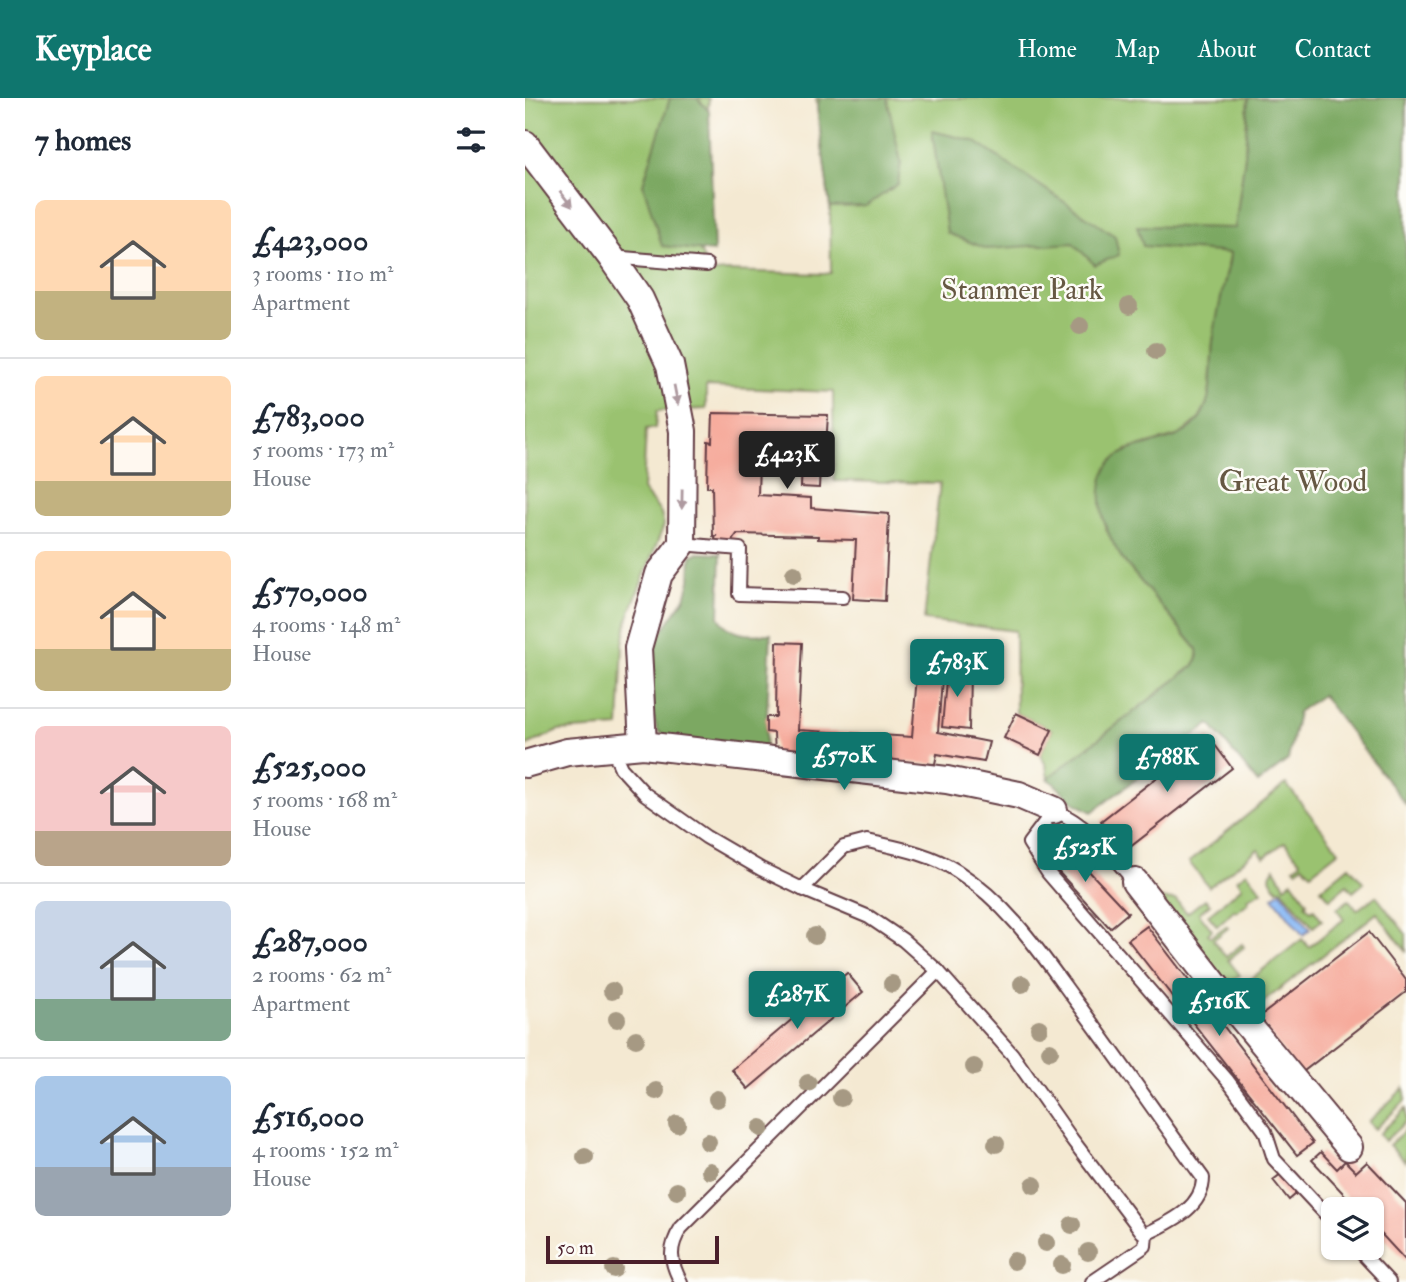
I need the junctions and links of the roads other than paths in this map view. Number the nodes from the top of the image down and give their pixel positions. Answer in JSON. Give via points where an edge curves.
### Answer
{"nodes":[{"id":1,"x":525,"y":144,"type":"edge"},
{"id":2,"x":611,"y":257,"type":"junction"},
{"id":3,"x":707,"y":265,"type":"dead end"},
{"id":4,"x":681,"y":544,"type":"junction"},
{"id":5,"x":843,"y":597,"type":"dead end"},
{"id":6,"x":643,"y":745,"type":"junction"},
{"id":7,"x":612,"y":747,"type":"junction"},
{"id":8,"x":525,"y":764,"type":"edge"},
{"id":9,"x":1054,"y":810,"type":"junction"},
{"id":10,"x":1135,"y":883,"type":"joint"},
{"id":11,"x":803,"y":890,"type":"junction"},
{"id":12,"x":938,"y":971,"type":"junction"},
{"id":13,"x":1349,"y":1147,"type":"dead end"},
{"id":14,"x":1321,"y":1209,"type":"edge"},
{"id":15,"x":1146,"y":1234,"type":"junction"},
{"id":16,"x":1368,"y":1260,"type":"edge"},
{"id":17,"x":681,"y":1282,"type":"edge"},
{"id":18,"x":1092,"y":1282,"type":"edge"},
{"id":19,"x":1389,"y":1282,"type":"edge"}],
"edges":[{"from":1,"to":2,"type":"street","one_way":true},
{"from":2,"to":3,"type":"lane"},
{"from":2,"to":4,"type":"street","one_way":true,"via":[[640,299],[670,365],[683,430]]},
{"from":4,"to":5,"type":"lane","via":[[740,549],[739,594]]},
{"from":4,"to":6,"type":"street","via":[[659,574],[638,648]]},
{"from":6,"to":7,"type":"street"},
{"from":6,"to":9,"type":"street","via":[[947,780],[1019,795]]},
{"from":7,"to":8,"type":"street","via":[[567,752]]},
{"from":7,"to":11,"type":"lane","via":[[621,768],[645,794],[706,837]]},
{"from":9,"to":10,"type":"lane","via":[[1090,832]]},
{"from":9,"to":14,"type":"lane","via":[[1029,843],[1048,873],[1228,1081],[1265,1131],[1274,1159]]},
{"from":10,"to":13,"type":"street"},
{"from":11,"to":12,"type":"lane","via":[[869,917]]},
{"from":11,"to":15,"type":"lane","via":[[844,847],[867,841],[918,852],[955,869],[1018,923],[1203,1178],[1203,1191],[1191,1206]]},
{"from":12,"to":15,"type":"lane","via":[[1012,1054]]},
{"from":12,"to":17,"type":"lane","via":[[681,1228],[671,1252]]},
{"from":15,"to":18,"type":"lane","via":[[1145,1246]]},
{"from":16,"to":19,"type":"lane"}]}
